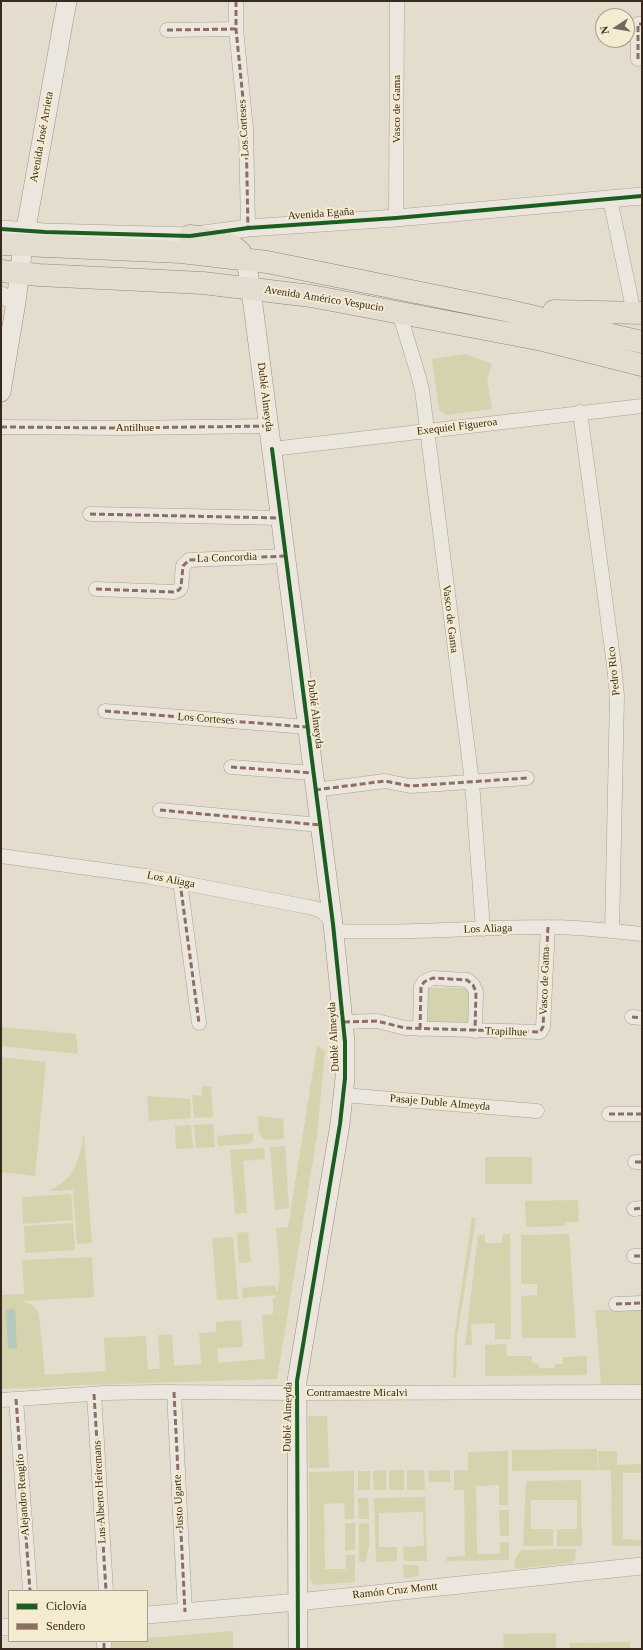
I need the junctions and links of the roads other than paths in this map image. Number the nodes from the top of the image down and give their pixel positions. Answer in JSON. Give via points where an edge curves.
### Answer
{"nodes":[{"id":1,"x":67,"y":1,"type":"edge"},
{"id":2,"x":236,"y":1,"type":"edge"},
{"id":3,"x":398,"y":1,"type":"edge"},
{"id":4,"x":640,"y":24,"type":"edge"},
{"id":5,"x":236,"y":29,"type":"junction"},
{"id":6,"x":167,"y":30,"type":"dead end"},
{"id":7,"x":638,"y":59,"type":"dead end"},
{"id":8,"x":642,"y":196,"type":"edge"},
{"id":9,"x":610,"y":198,"type":"junction"},
{"id":10,"x":396,"y":218,"type":"junction"},
{"id":11,"x":1,"y":228,"type":"edge"},
{"id":12,"x":248,"y":228,"type":"junction"},
{"id":13,"x":190,"y":236,"type":"junction"},
{"id":14,"x":24,"y":238,"type":"junction"},
{"id":15,"x":1,"y":244,"type":"edge"},
{"id":16,"x":246,"y":259,"type":"junction"},
{"id":17,"x":10,"y":272,"type":"edge"},
{"id":18,"x":251,"y":288,"type":"junction"},
{"id":19,"x":8,"y":298,"type":"edge"},
{"id":20,"x":505,"y":310,"type":"junction"},
{"id":21,"x":399,"y":312,"type":"junction"},
{"id":22,"x":638,"y":313,"type":"edge"},
{"id":23,"x":642,"y":342,"type":"edge"},
{"id":24,"x":610,"y":357,"type":"junction"},
{"id":25,"x":642,"y":366,"type":"edge"},
{"id":26,"x":642,"y":382,"type":"edge"},
{"id":27,"x":1,"y":392,"type":"edge"},
{"id":28,"x":642,"y":406,"type":"edge"},
{"id":29,"x":580,"y":412,"type":"junction"},
{"id":30,"x":269,"y":426,"type":"junction"},
{"id":31,"x":1,"y":427,"type":"edge"},
{"id":32,"x":426,"y":431,"type":"junction"},
{"id":33,"x":272,"y":449,"type":"junction"},
{"id":34,"x":90,"y":514,"type":"dead end"},
{"id":35,"x":281,"y":518,"type":"junction"},
{"id":36,"x":286,"y":556,"type":"junction"},
{"id":37,"x":96,"y":589,"type":"dead end"},
{"id":38,"x":106,"y":711,"type":"dead end"},
{"id":39,"x":307,"y":726,"type":"junction"},
{"id":40,"x":231,"y":766,"type":"dead end"},
{"id":41,"x":527,"y":778,"type":"dead end"},
{"id":42,"x":314,"y":781,"type":"junction"},
{"id":43,"x":472,"y":782,"type":"junction"},
{"id":44,"x":160,"y":810,"type":"dead end"},
{"id":45,"x":320,"y":825,"type":"junction"},
{"id":46,"x":1,"y":856,"type":"edge"},
{"id":47,"x":180,"y":882,"type":"junction"},
{"id":48,"x":334,"y":927,"type":"junction"},
{"id":49,"x":548,"y":927,"type":"junction"},
{"id":50,"x":483,"y":929,"type":"junction"},
{"id":51,"x":612,"y":931,"type":"junction"},
{"id":52,"x":642,"y":934,"type":"edge"},
{"id":53,"x":344,"y":1022,"type":"junction"},
{"id":54,"x":199,"y":1023,"type":"dead end"},
{"id":55,"x":420,"y":1028,"type":"junction"},
{"id":56,"x":475,"y":1030,"type":"junction"},
{"id":57,"x":538,"y":1032,"type":"joint"},
{"id":58,"x":343,"y":1095,"type":"junction"},
{"id":59,"x":537,"y":1111,"type":"dead end"},
{"id":60,"x":609,"y":1114,"type":"dead end"},
{"id":61,"x":642,"y":1114,"type":"edge"},
{"id":62,"x":642,"y":1303,"type":"edge"},
{"id":63,"x":616,"y":1304,"type":"dead end"},
{"id":64,"x":174,"y":1392,"type":"junction"},
{"id":65,"x":642,"y":1392,"type":"edge"},
{"id":66,"x":94,"y":1394,"type":"junction"},
{"id":67,"x":296,"y":1394,"type":"junction"},
{"id":68,"x":16,"y":1399,"type":"junction"},
{"id":69,"x":1,"y":1400,"type":"edge"},
{"id":70,"x":642,"y":1566,"type":"edge"},
{"id":71,"x":30,"y":1590,"type":"edge"},
{"id":72,"x":106,"y":1590,"type":"edge"},
{"id":73,"x":297,"y":1602,"type":"junction"},
{"id":74,"x":185,"y":1612,"type":"junction"},
{"id":75,"x":148,"y":1615,"type":"edge"},
{"id":76,"x":298,"y":1649,"type":"edge"}],
"edges":[{"from":1,"to":14,"type":"main road","name":"Avenida José Arrieta"},
{"from":2,"to":5,"type":"street","name":"Los Corteses"},
{"from":3,"to":10,"type":"street","name":"Vasco de Gama"},
{"from":4,"to":7,"type":"street"},
{"from":5,"to":6,"type":"street"},
{"from":5,"to":12,"type":"street","name":"Los Corteses","via":[[246,129]]},
{"from":8,"to":9,"type":"street","name":"Avenida Egaña"},
{"from":9,"to":10,"type":"street","name":"Avenida Egaña"},
{"from":9,"to":22,"type":"street"},
{"from":10,"to":12,"type":"street","name":"Avenida Egaña"},
{"from":11,"to":14,"type":"street","name":"Avenida Egaña"},
{"from":12,"to":13,"type":"street","name":"Avenida Egaña"},
{"from":13,"to":14,"type":"street","name":"Avenida Egaña"},
{"from":13,"to":16,"type":"main road","via":[[226,243],[236,248]]},
{"from":14,"to":15,"type":"main road"},
{"from":14,"to":16,"type":"main road"},
{"from":14,"to":17,"type":"main road","name":"Avenida José Arrieta"},
{"from":16,"to":18,"type":"main road","name":"Dublé Almeyda"},
{"from":16,"to":20,"type":"main road","via":[[334,274]]},
{"from":17,"to":18,"type":"main road","name":"Avenida Américo Vespucio"},
{"from":17,"to":19,"type":"main road","name":"Avenida José Arrieta"},
{"from":18,"to":21,"type":"main road","name":"Avenida Américo Vespucio"},
{"from":18,"to":30,"type":"main road","name":"Dublé Almeyda"},
{"from":19,"to":27,"type":"main road","name":"Avenida José Arrieta"},
{"from":20,"to":22,"type":"main road"},
{"from":20,"to":23,"type":"main road"},
{"from":21,"to":24,"type":"main road","name":"Avenida Américo Vespucio","via":[[543,340]]},
{"from":21,"to":32,"type":"street","name":"Vasco de Gama","via":[[420,380]]},
{"from":24,"to":25,"type":"main road","name":"Avenida Américo Vespucio"},
{"from":24,"to":26,"type":"main road"},
{"from":28,"to":29,"type":"street","name":"Exequiel Figueroa"},
{"from":29,"to":32,"type":"street","name":"Exequiel Figueroa"},
{"from":29,"to":51,"type":"street","name":"Pedro Rico","via":[[617,696]]},
{"from":30,"to":31,"type":"street","name":"Antilhue"},
{"from":30,"to":33,"type":"main road","name":"Dublé Almeyda"},
{"from":32,"to":33,"type":"street","name":"Exequiel Figueroa"},
{"from":32,"to":43,"type":"street","name":"Vasco de Gama"},
{"from":33,"to":35,"type":"main road","name":"Dublé Almeyda"},
{"from":34,"to":35,"type":"street"},
{"from":35,"to":36,"type":"main road","name":"Dublé Almeyda"},
{"from":36,"to":37,"type":"street","name":"La Concordia","via":[[189,560],[183,566],[181,586],[174,592]]},
{"from":36,"to":39,"type":"main road","name":"Dublé Almeyda"},
{"from":38,"to":39,"type":"street","name":"Los Corteses"},
{"from":39,"to":42,"type":"main road","name":"Dublé Almeyda"},
{"from":40,"to":42,"type":"street"},
{"from":41,"to":43,"type":"street"},
{"from":42,"to":43,"type":"street","via":[[385,781],[410,786]]},
{"from":42,"to":45,"type":"main road","name":"Dublé Almeyda"},
{"from":43,"to":50,"type":"street","name":"Vasco de Gama"},
{"from":44,"to":45,"type":"street"},
{"from":45,"to":48,"type":"main road","name":"Dublé Almeyda"},
{"from":46,"to":47,"type":"street","name":"Los Aliaga","via":[[139,874]]},
{"from":47,"to":48,"type":"street","name":"Los Aliaga","via":[[318,908],[327,914]]},
{"from":47,"to":54,"type":"street"},
{"from":48,"to":50,"type":"street","name":"Los Aliaga","via":[[381,932]]},
{"from":48,"to":53,"type":"main road","name":"Dublé Almeyda"},
{"from":49,"to":50,"type":"street","name":"Los Aliaga"},
{"from":49,"to":51,"type":"street","name":"Los Aliaga"},
{"from":49,"to":57,"type":"street","name":"Vasco de Gama","via":[[543,1027],[542,1031]]},
{"from":51,"to":52,"type":"street","name":"Los Aliaga"},
{"from":53,"to":55,"type":"street","name":"Trapilhue","via":[[377,1021],[405,1028]]},
{"from":53,"to":58,"type":"main road","name":"Dublé Almeyda","via":[[346,1062]]},
{"from":55,"to":56,"type":"street","name":"Trapilhue"},
{"from":55,"to":56,"type":"street","name":"Trapilhue","via":[[421,987],[424,982],[433,978],[468,980],[476,992]]},
{"from":56,"to":57,"type":"street","name":"Trapilhue"},
{"from":58,"to":59,"type":"street","name":"Pasaje Duble Almeyda"},
{"from":58,"to":67,"type":"main road","name":"Dublé Almeyda"},
{"from":60,"to":61,"type":"street"},
{"from":62,"to":63,"type":"street"},
{"from":64,"to":66,"type":"street","name":"Contramaestre Micalvi"},
{"from":64,"to":67,"type":"street","name":"Contramaestre Micalvi"},
{"from":64,"to":74,"type":"street","name":"Justo Ugarte"},
{"from":65,"to":67,"type":"street","name":"Contramaestre Micalvi"},
{"from":66,"to":68,"type":"street","name":"Contramaestre Micalvi"},
{"from":66,"to":72,"type":"street","name":"Lus Alberto Heiremans"},
{"from":67,"to":73,"type":"main road","name":"Dublé Almeyda"},
{"from":68,"to":69,"type":"street","name":"Contramaestre Micalvi"},
{"from":68,"to":71,"type":"street","name":"Alejandro Rengifo"},
{"from":70,"to":73,"type":"street","name":"Ramón Cruz Montt"},
{"from":73,"to":74,"type":"street","name":"Ramón Cruz Montt"},
{"from":73,"to":76,"type":"main road","name":"Dublé Almeyda"},
{"from":74,"to":75,"type":"street","name":"Ramón Cruz Montt"}]}
